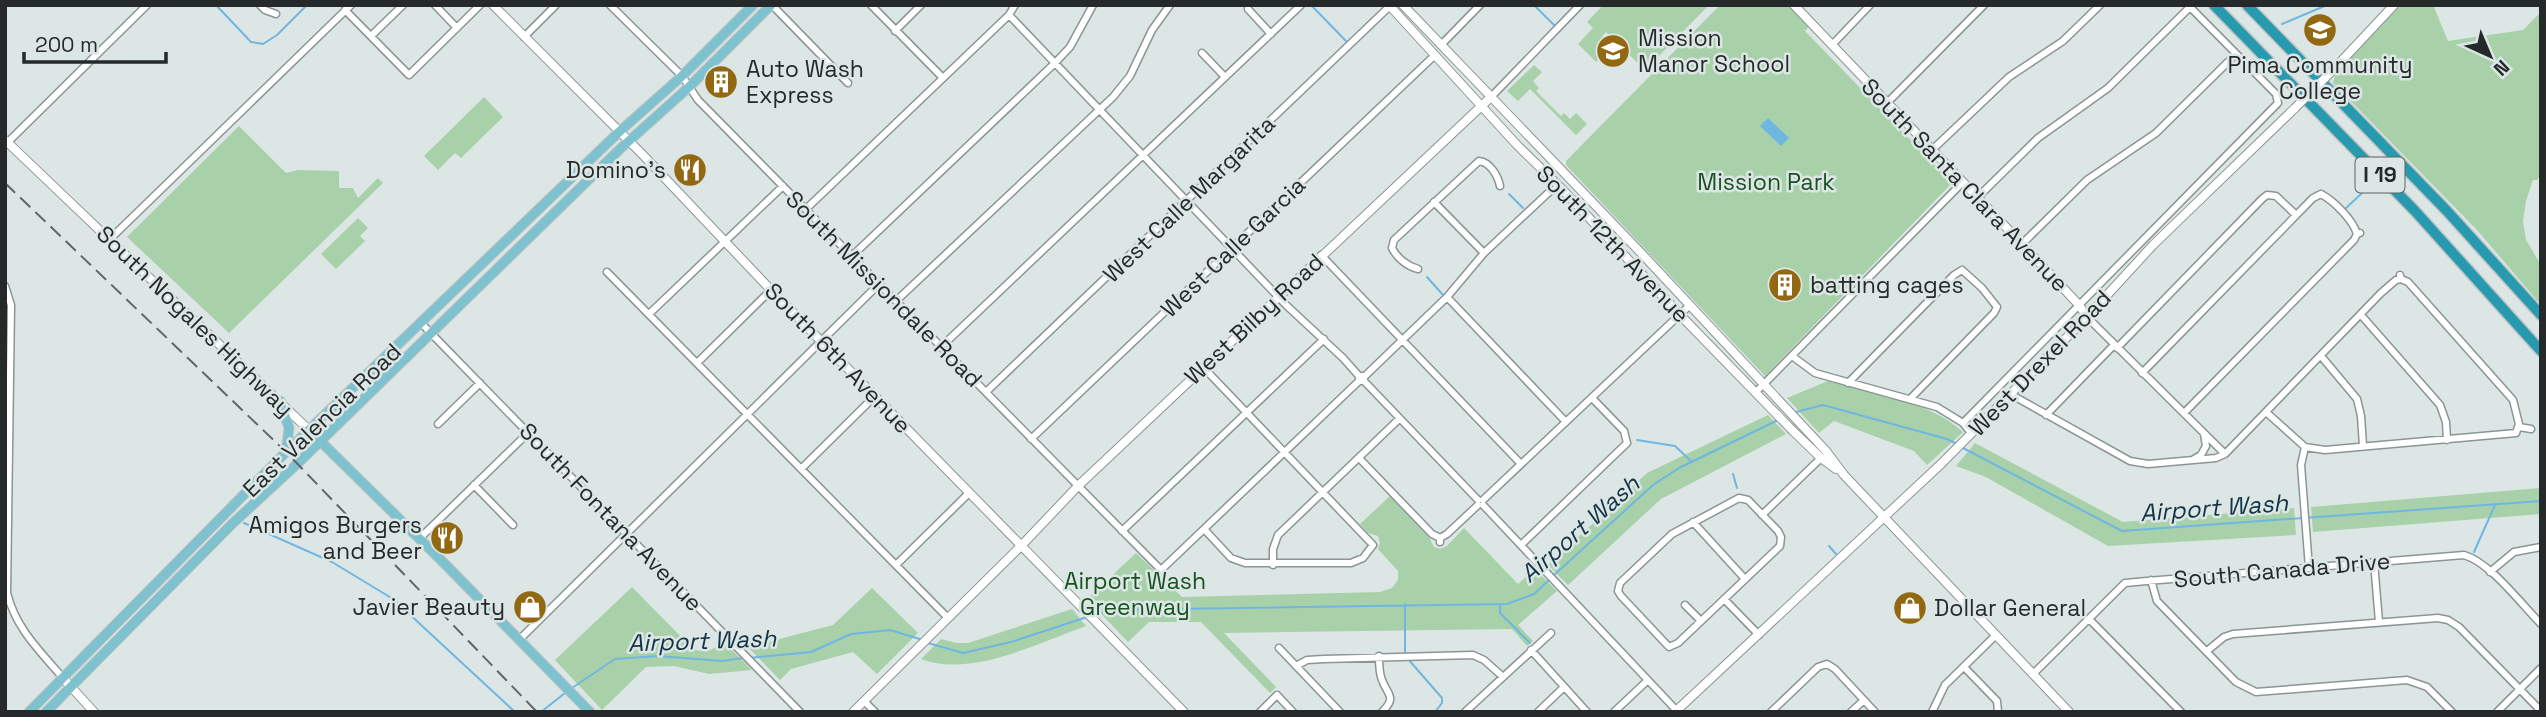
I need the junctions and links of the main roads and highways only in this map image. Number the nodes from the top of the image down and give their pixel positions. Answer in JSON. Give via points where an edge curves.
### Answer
{"nodes":[{"id":1,"x":752,"y":5,"type":"edge"},
{"id":2,"x":771,"y":5,"type":"edge"},
{"id":3,"x":2214,"y":5,"type":"edge"},
{"id":4,"x":2246,"y":5,"type":"edge"},
{"id":5,"x":507,"y":241,"type":"junction"},
{"id":6,"x":516,"y":250,"type":"junction"},
{"id":7,"x":2541,"y":315,"type":"edge"},
{"id":8,"x":2541,"y":351,"type":"edge"},
{"id":9,"x":280,"y":401,"type":"road end"},
{"id":10,"x":309,"y":430,"type":"junction"},
{"id":11,"x":321,"y":440,"type":"junction"},
{"id":12,"x":286,"y":453,"type":"junction"},
{"id":13,"x":223,"y":515,"type":"junction"},
{"id":14,"x":232,"y":524,"type":"junction"},
{"id":15,"x":142,"y":596,"type":"junction"},
{"id":16,"x":151,"y":604,"type":"junction"},
{"id":17,"x":588,"y":709,"type":"edge"},
{"id":18,"x":29,"y":712,"type":"edge"},
{"id":19,"x":46,"y":712,"type":"edge"}],
"edges":[{"from":1,"to":5,"type":"main road","name":"East Valencia Road"},
{"from":2,"to":6,"type":"main road","name":"East Valencia Road"},
{"from":3,"to":8,"type":"highway","number":"I 19","via":[[2414,211]]},
{"from":4,"to":7,"type":"highway","number":"I 19","via":[[2447,211]]},
{"from":5,"to":6,"type":"main road"},
{"from":5,"to":10,"type":"main road","name":"East Valencia Road"},
{"from":6,"to":11,"type":"main road","name":"East Valencia Road"},
{"from":9,"to":12,"type":"main road","via":[[289,428]]},
{"from":10,"to":11,"type":"main road","name":"South Nogales Highway"},
{"from":10,"to":12,"type":"main road","name":"East Valencia Road"},
{"from":11,"to":14,"type":"main road","name":"East Valencia Road"},
{"from":11,"to":17,"type":"main road","name":"South Nogales Highway"},
{"from":12,"to":13,"type":"main road","name":"East Valencia Road"},
{"from":13,"to":14,"type":"main road"},
{"from":13,"to":15,"type":"main road","name":"East Valencia Road"},
{"from":14,"to":16,"type":"main road","name":"East Valencia Road"},
{"from":15,"to":16,"type":"main road"},
{"from":15,"to":18,"type":"main road","name":"East Valencia Road"},
{"from":16,"to":19,"type":"main road","name":"East Valencia Road"}]}
